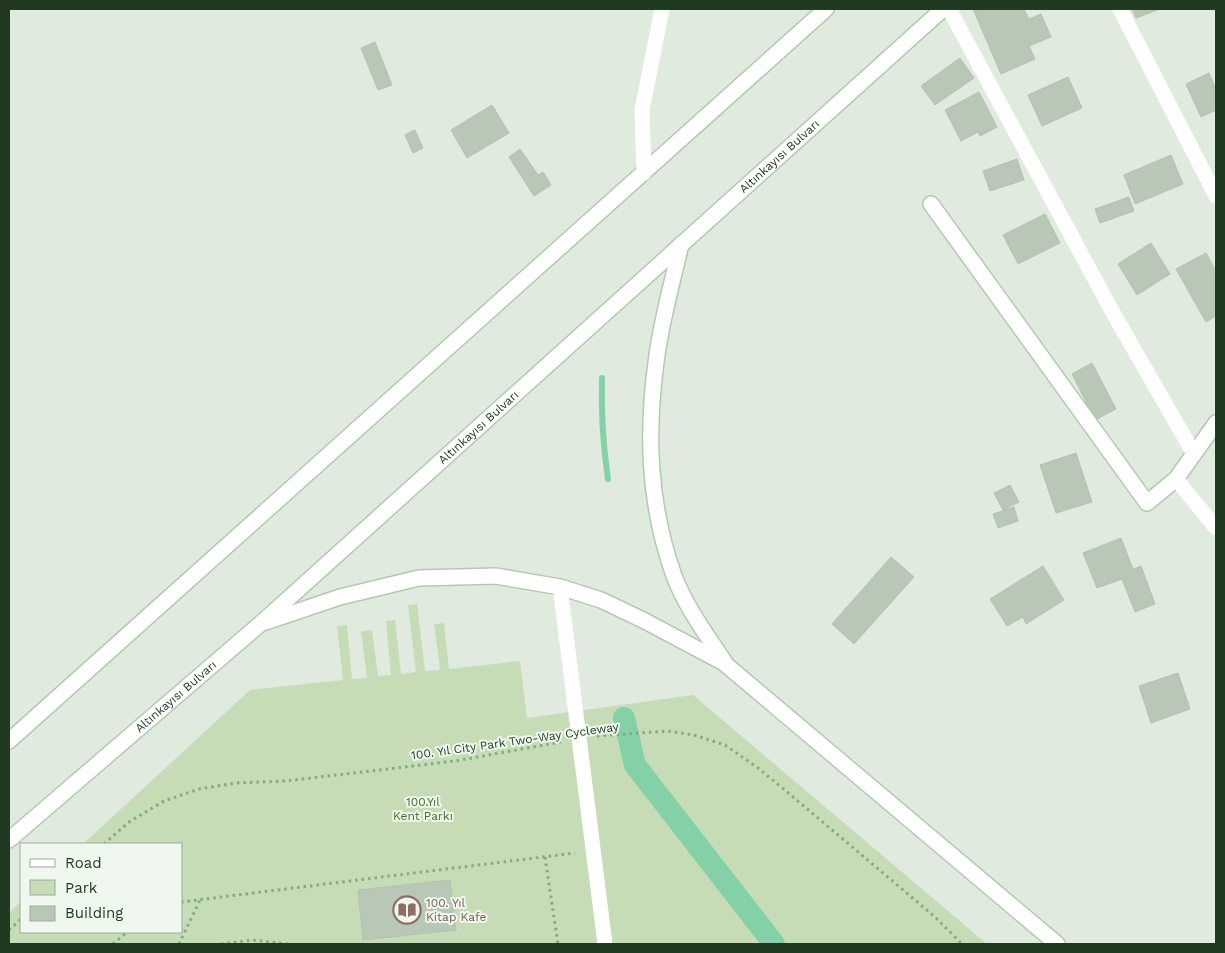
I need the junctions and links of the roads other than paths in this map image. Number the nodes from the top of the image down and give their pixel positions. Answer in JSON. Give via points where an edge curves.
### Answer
{"nodes":[{"id":1,"x":662,"y":9,"type":"edge"},
{"id":2,"x":826,"y":9,"type":"edge"},
{"id":3,"x":944,"y":9,"type":"edge"},
{"id":4,"x":949,"y":9,"type":"edge"},
{"id":5,"x":1120,"y":9,"type":"edge"},
{"id":6,"x":644,"y":173,"type":"junction"},
{"id":7,"x":1216,"y":196,"type":"edge"},
{"id":8,"x":931,"y":204,"type":"dead end"},
{"id":9,"x":681,"y":244,"type":"junction"},
{"id":10,"x":1216,"y":423,"type":"edge"},
{"id":11,"x":1194,"y":454,"type":"junction"},
{"id":12,"x":1176,"y":479,"type":"junction"},
{"id":13,"x":1216,"y":528,"type":"edge"},
{"id":14,"x":560,"y":587,"type":"junction"},
{"id":15,"x":259,"y":625,"type":"junction"},
{"id":16,"x":724,"y":663,"type":"junction"},
{"id":17,"x":9,"y":741,"type":"edge"},
{"id":18,"x":9,"y":840,"type":"edge"},
{"id":19,"x":605,"y":944,"type":"edge"},
{"id":20,"x":1057,"y":944,"type":"edge"}],
"edges":[{"from":1,"to":6,"type":"street","via":[[642,110]]},
{"from":2,"to":6,"type":"street"},
{"from":3,"to":9,"type":"street","name":"Altınkayısı Bulvarı"},
{"from":4,"to":11,"type":"street"},
{"from":5,"to":7,"type":"street"},
{"from":6,"to":17,"type":"street"},
{"from":8,"to":12,"type":"street","via":[[1147,503]]},
{"from":9,"to":15,"type":"street","name":"Altınkayısı Bulvarı"},
{"from":9,"to":16,"type":"street","via":[[657,353],[650,414],[650,466],[658,519],[675,577]]},
{"from":10,"to":11,"type":"street"},
{"from":11,"to":12,"type":"street"},
{"from":12,"to":13,"type":"street"},
{"from":14,"to":15,"type":"street","via":[[496,576],[419,578],[340,597]]},
{"from":14,"to":16,"type":"street","via":[[601,600]]},
{"from":14,"to":19,"type":"street"},
{"from":15,"to":18,"type":"street","name":"Altınkayısı Bulvarı"},
{"from":16,"to":20,"type":"street"}]}
